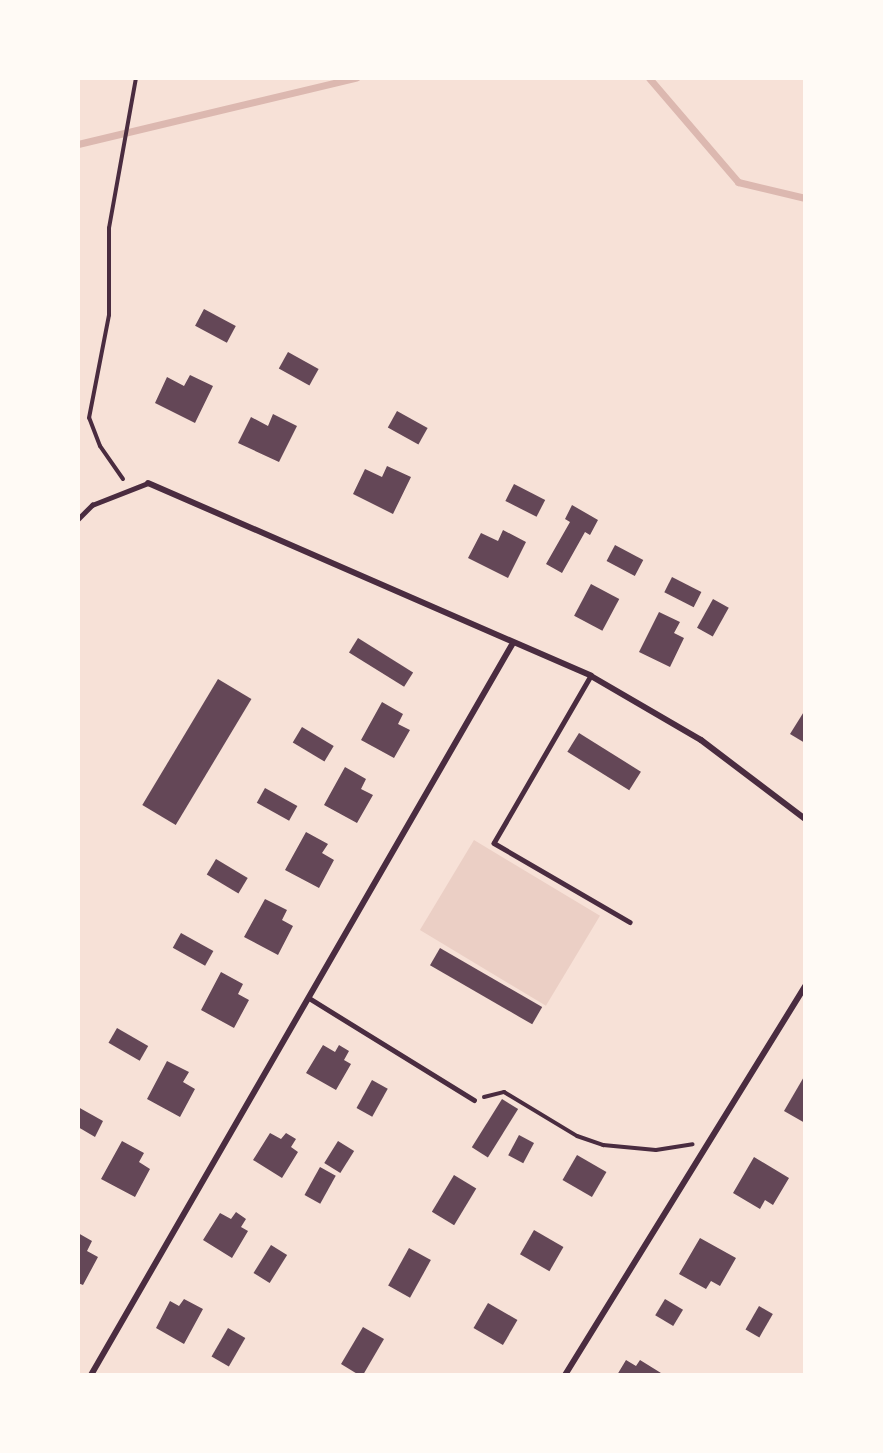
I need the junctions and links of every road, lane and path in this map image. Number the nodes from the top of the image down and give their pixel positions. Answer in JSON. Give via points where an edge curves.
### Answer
{"nodes":[{"id":1,"x":136,"y":78,"type":"edge"},
{"id":2,"x":148,"y":483,"type":"joint"},
{"id":3,"x":130,"y":490,"type":"junction"},
{"id":4,"x":78,"y":519,"type":"edge"},
{"id":5,"x":513,"y":643,"type":"junction"},
{"id":6,"x":591,"y":676,"type":"junction"},
{"id":7,"x":805,"y":819,"type":"edge"},
{"id":8,"x":630,"y":922,"type":"dead end"},
{"id":9,"x":805,"y":986,"type":"edge"},
{"id":10,"x":309,"y":998,"type":"junction"},
{"id":11,"x":474,"y":1100,"type":"joint"},
{"id":12,"x":711,"y":1139,"type":"junction"},
{"id":13,"x":91,"y":1375,"type":"edge"},
{"id":14,"x":565,"y":1375,"type":"edge"}],
"edges":[{"from":1,"to":3,"type":"path","via":[[108,228],[109,315],[89,418],[100,446]]},
{"from":2,"to":3,"type":"lane"},
{"from":2,"to":5,"type":"street"},
{"from":3,"to":4,"type":"lane","via":[[92,505]]},
{"from":5,"to":6,"type":"street"},
{"from":5,"to":10,"type":"street"},
{"from":6,"to":7,"type":"street","via":[[701,740]]},
{"from":6,"to":8,"type":"lane","via":[[494,843]]},
{"from":9,"to":12,"type":"street"},
{"from":10,"to":11,"type":"lane"},
{"from":10,"to":13,"type":"street"},
{"from":11,"to":12,"type":"path","via":[[504,1092],[577,1136],[603,1145],[656,1150]]},
{"from":12,"to":14,"type":"street"}]}
